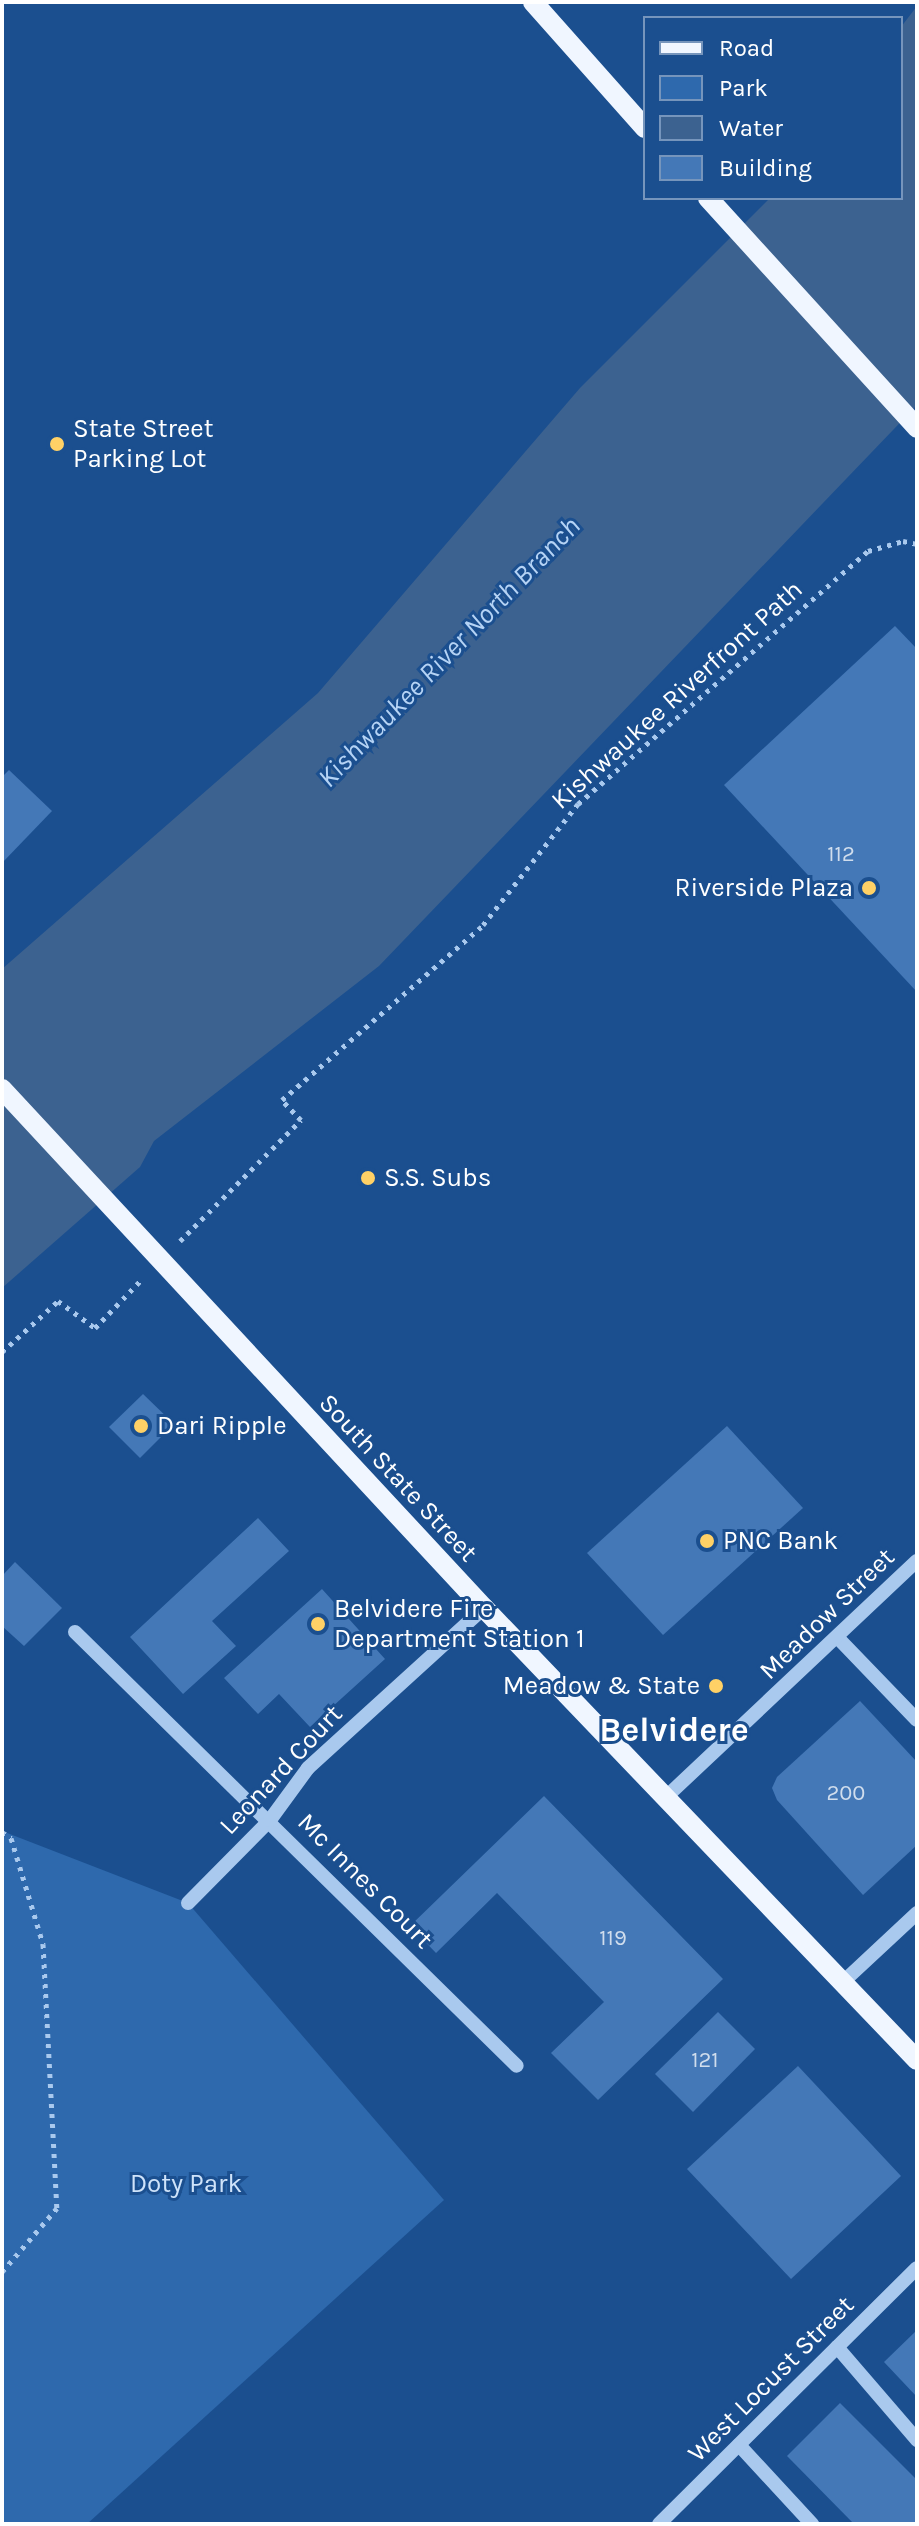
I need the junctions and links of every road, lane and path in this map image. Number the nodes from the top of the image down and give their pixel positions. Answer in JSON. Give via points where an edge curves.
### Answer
{"nodes":[{"id":1,"x":533,"y":2,"type":"edge"},
{"id":2,"x":643,"y":126,"type":"edge"},
{"id":3,"x":710,"y":200,"type":"edge"},
{"id":4,"x":917,"y":428,"type":"edge"},
{"id":5,"x":917,"y":544,"type":"edge"},
{"id":6,"x":2,"y":1089,"type":"edge"},
{"id":7,"x":156,"y":1256,"type":"junction"},
{"id":8,"x":2,"y":1352,"type":"edge"},
{"id":9,"x":917,"y":1561,"type":"edge"},
{"id":10,"x":484,"y":1608,"type":"junction"},
{"id":11,"x":75,"y":1632,"type":"dead end"},
{"id":12,"x":837,"y":1637,"type":"junction"},
{"id":13,"x":917,"y":1720,"type":"edge"},
{"id":14,"x":664,"y":1799,"type":"junction"},
{"id":15,"x":270,"y":1820,"type":"junction"},
{"id":16,"x":2,"y":1832,"type":"edge"},
{"id":17,"x":188,"y":1903,"type":"dead end"},
{"id":18,"x":917,"y":1913,"type":"edge"},
{"id":19,"x":843,"y":1982,"type":"junction"},
{"id":20,"x":917,"y":2060,"type":"edge"},
{"id":21,"x":517,"y":2066,"type":"dead end"},
{"id":22,"x":917,"y":2268,"type":"edge"},
{"id":23,"x":2,"y":2272,"type":"edge"},
{"id":24,"x":837,"y":2347,"type":"junction"},
{"id":25,"x":917,"y":2440,"type":"edge"},
{"id":26,"x":739,"y":2445,"type":"junction"},
{"id":27,"x":659,"y":2524,"type":"edge"},
{"id":28,"x":812,"y":2524,"type":"edge"}],
"edges":[{"from":1,"to":2,"type":"main road"},
{"from":3,"to":4,"type":"main road"},
{"from":5,"to":7,"type":"path","name":"Kishwaukee Riverfront Path","via":[[903,541],[868,551],[578,804],[483,925],[282,1100],[301,1120]]},
{"from":6,"to":7,"type":"main road","name":"South State Street"},
{"from":7,"to":8,"type":"path","name":"Kishwaukee Riverfront Path","via":[[95,1328],[58,1301]]},
{"from":7,"to":10,"type":"main road","name":"South State Street"},
{"from":9,"to":12,"type":"street","name":"Meadow Street"},
{"from":10,"to":14,"type":"main road","name":"South State Street"},
{"from":10,"to":15,"type":"street","name":"Leonard Court","via":[[308,1768]]},
{"from":11,"to":15,"type":"street","name":"Mc Innes Court"},
{"from":12,"to":13,"type":"street"},
{"from":12,"to":14,"type":"street","name":"Meadow Street"},
{"from":14,"to":19,"type":"main road","name":"South State Street"},
{"from":15,"to":17,"type":"street","name":"Leonard Court"},
{"from":15,"to":21,"type":"street","name":"Mc Innes Court"},
{"from":16,"to":23,"type":"path","via":[[11,1838],[43,1944],[57,2208]]},
{"from":18,"to":19,"type":"street"},
{"from":19,"to":20,"type":"main road","name":"South State Street"},
{"from":22,"to":24,"type":"street","name":"West Locust Street"},
{"from":24,"to":25,"type":"street"},
{"from":24,"to":26,"type":"street","name":"West Locust Street"},
{"from":26,"to":27,"type":"street","name":"West Locust Street"},
{"from":26,"to":28,"type":"street"}]}
